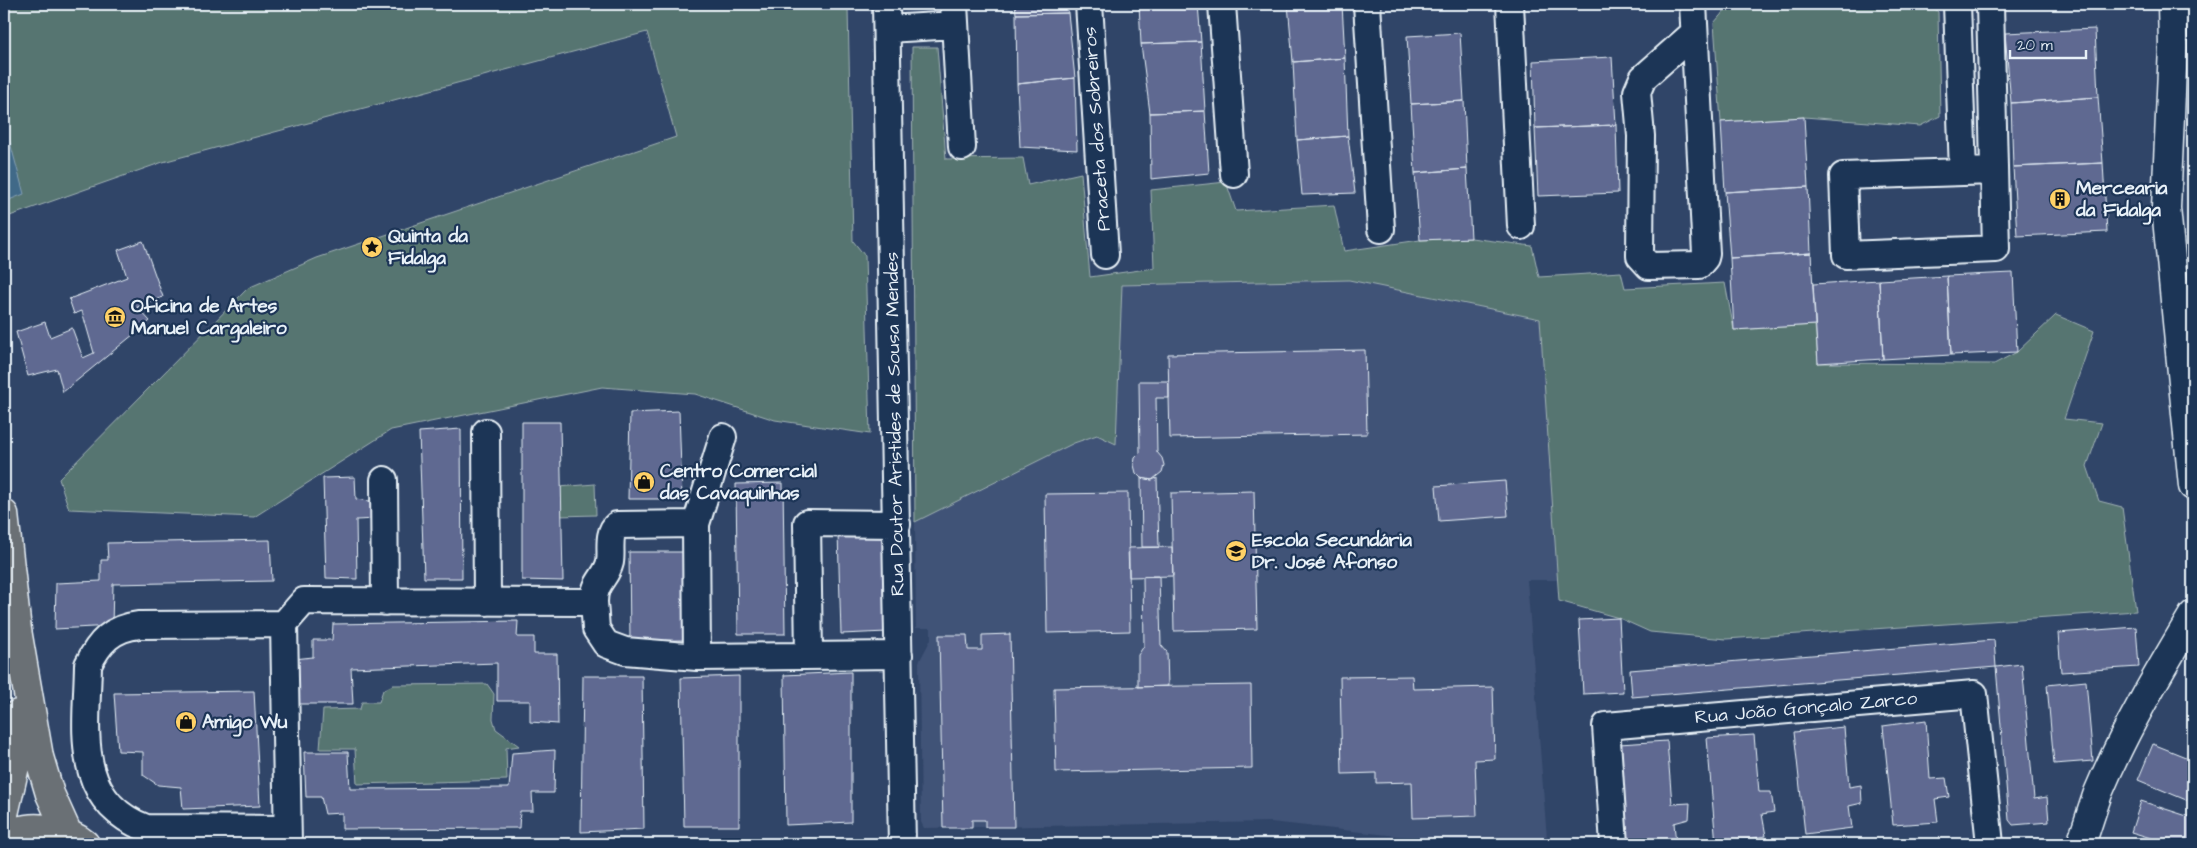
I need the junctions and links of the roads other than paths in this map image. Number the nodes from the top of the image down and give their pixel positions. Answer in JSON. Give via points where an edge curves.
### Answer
{"nodes":[{"id":1,"x":1089,"y":4,"type":"edge"},
{"id":2,"x":1222,"y":4,"type":"edge"},
{"id":3,"x":1367,"y":4,"type":"edge"},
{"id":4,"x":1510,"y":4,"type":"edge"},
{"id":5,"x":1693,"y":4,"type":"edge"},
{"id":6,"x":1957,"y":4,"type":"edge"},
{"id":7,"x":1990,"y":4,"type":"edge"},
{"id":8,"x":2172,"y":4,"type":"edge"},
{"id":9,"x":954,"y":14,"type":"edge"},
{"id":10,"x":887,"y":16,"type":"edge"},
{"id":11,"x":1694,"y":33,"type":"junction"},
{"id":12,"x":962,"y":147,"type":"dead end"},
{"id":13,"x":1993,"y":171,"type":"junction"},
{"id":14,"x":1964,"y":172,"type":"junction"},
{"id":15,"x":1234,"y":174,"type":"dead end"},
{"id":16,"x":1521,"y":226,"type":"dead end"},
{"id":17,"x":1382,"y":229,"type":"dead end"},
{"id":18,"x":1105,"y":255,"type":"dead end"},
{"id":19,"x":486,"y":432,"type":"dead end"},
{"id":20,"x":722,"y":437,"type":"dead end"},
{"id":21,"x":384,"y":480,"type":"dead end"},
{"id":22,"x":2193,"y":486,"type":"edge"},
{"id":23,"x":4,"y":514,"type":"edge"},
{"id":24,"x":696,"y":524,"type":"junction"},
{"id":25,"x":897,"y":524,"type":"junction"},
{"id":26,"x":385,"y":602,"type":"junction"},
{"id":27,"x":487,"y":602,"type":"junction"},
{"id":28,"x":594,"y":602,"type":"junction"},
{"id":29,"x":2193,"y":615,"type":"edge"},
{"id":30,"x":284,"y":624,"type":"junction"},
{"id":31,"x":17,"y":630,"type":"junction"},
{"id":32,"x":899,"y":655,"type":"junction"},
{"id":33,"x":809,"y":656,"type":"junction"},
{"id":34,"x":697,"y":657,"type":"junction"},
{"id":35,"x":4,"y":814,"type":"edge"},
{"id":36,"x":288,"y":837,"type":"edge"},
{"id":37,"x":4,"y":838,"type":"edge"},
{"id":38,"x":77,"y":839,"type":"edge"},
{"id":39,"x":902,"y":844,"type":"edge"},
{"id":40,"x":1614,"y":844,"type":"edge"},
{"id":41,"x":1990,"y":844,"type":"edge"},
{"id":42,"x":2082,"y":844,"type":"edge"}],
"edges":[{"from":1,"to":18,"type":"street","name":"Praceta dos Sobreiros"},
{"from":2,"to":15,"type":"street"},
{"from":3,"to":17,"type":"street"},
{"from":4,"to":16,"type":"street"},
{"from":5,"to":11,"type":"street"},
{"from":6,"to":14,"type":"street"},
{"from":7,"to":13,"type":"street"},
{"from":8,"to":22,"type":"street","via":[[2166,208]]},
{"from":9,"to":10,"type":"street"},
{"from":9,"to":12,"type":"street"},
{"from":10,"to":25,"type":"street","name":"Rua Doutor Aristides de Sousa Mendes"},
{"from":11,"to":11,"type":"street","via":[[1706,254],[1699,265],[1649,266],[1640,256],[1641,136],[1637,92],[1643,78]]},
{"from":13,"to":14,"type":"street"},
{"from":13,"to":14,"type":"street","via":[[1996,249],[1846,255],[1843,176]]},
{"from":19,"to":27,"type":"street"},
{"from":20,"to":24,"type":"street"},
{"from":21,"to":26,"type":"street"},
{"from":23,"to":31,"type":"main road"},
{"from":24,"to":28,"type":"street","via":[[617,525],[611,533],[609,565],[596,586]]},
{"from":24,"to":34,"type":"street"},
{"from":25,"to":32,"type":"street","name":"Rua Doutor Aristides de Sousa Mendes"},
{"from":25,"to":33,"type":"street","via":[[807,523]]},
{"from":26,"to":27,"type":"street"},
{"from":26,"to":30,"type":"street","via":[[304,601]]},
{"from":27,"to":28,"type":"street"},
{"from":28,"to":34,"type":"street","via":[[596,629],[606,644],[625,650]]},
{"from":29,"to":42,"type":"street","via":[[2120,747],[2098,794]]},
{"from":30,"to":36,"type":"street"},
{"from":30,"to":36,"type":"street","via":[[138,625],[124,627],[111,634],[97,648],[88,665],[87,758],[95,782],[111,806],[146,828]]},
{"from":31,"to":35,"type":"main road","via":[[18,753]]},
{"from":31,"to":38,"type":"main road","via":[[39,757],[50,794]]},
{"from":32,"to":33,"type":"street"},
{"from":32,"to":39,"type":"street","name":"Rua Doutor Aristides de Sousa Mendes"},
{"from":33,"to":34,"type":"street"},
{"from":37,"to":38,"type":"main road","via":[[35,828]]},
{"from":40,"to":41,"type":"street","name":"Rua João Gonçalo Zarco","via":[[1606,726],[1974,694]]}]}
